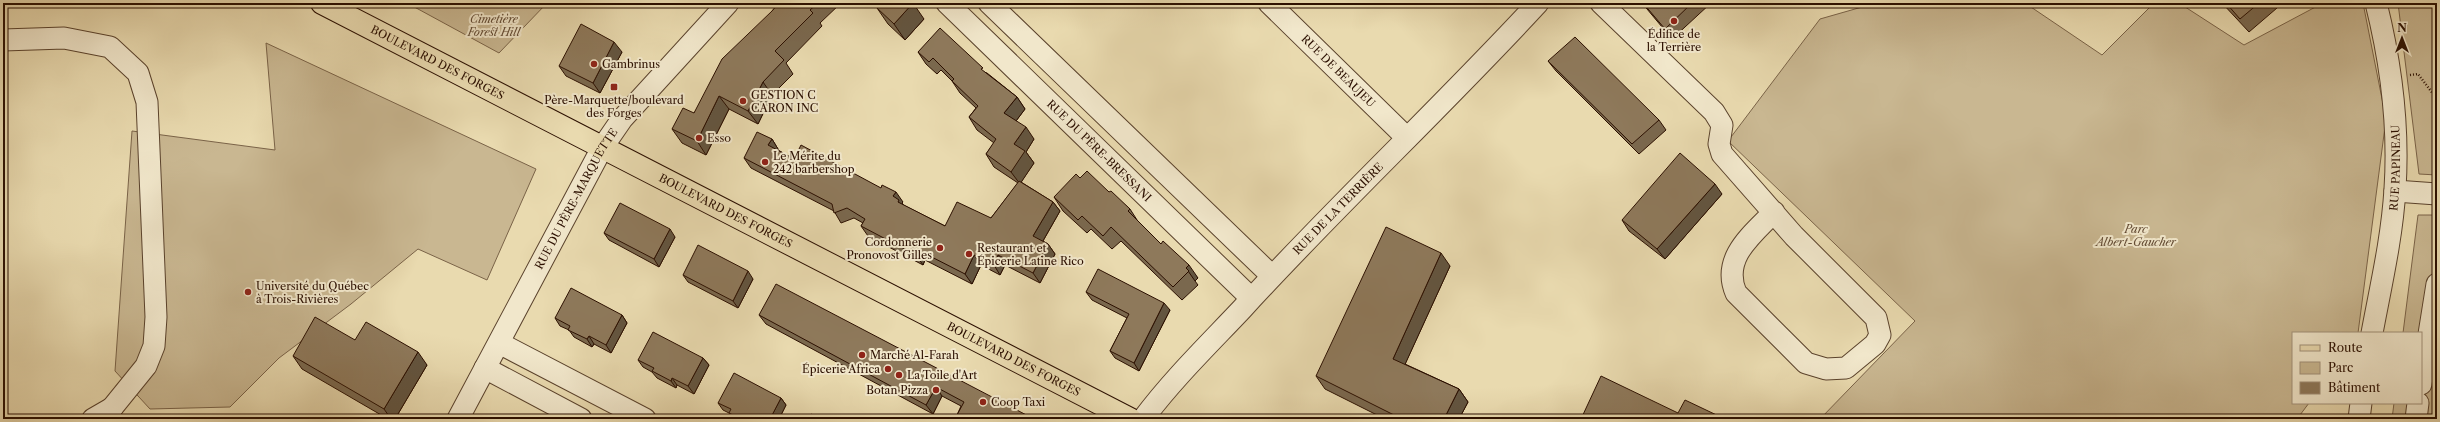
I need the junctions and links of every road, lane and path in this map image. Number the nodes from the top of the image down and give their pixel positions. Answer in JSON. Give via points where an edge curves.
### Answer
{"nodes":[{"id":1,"x":322,"y":3,"type":"edge"},
{"id":2,"x":728,"y":3,"type":"edge"},
{"id":3,"x":947,"y":3,"type":"edge"},
{"id":4,"x":989,"y":3,"type":"edge"},
{"id":5,"x":1269,"y":3,"type":"edge"},
{"id":6,"x":1601,"y":3,"type":"edge"},
{"id":7,"x":2376,"y":3,"type":"edge"},
{"id":8,"x":1535,"y":4,"type":"edge"},
{"id":9,"x":3,"y":40,"type":"edge"},
{"id":10,"x":2390,"y":76,"type":"junction"},
{"id":11,"x":2437,"y":99,"type":"edge"},
{"id":12,"x":1407,"y":138,"type":"junction"},
{"id":13,"x":602,"y":148,"type":"junction"},
{"id":14,"x":2395,"y":191,"type":"junction"},
{"id":15,"x":2437,"y":194,"type":"edge"},
{"id":16,"x":1774,"y":212,"type":"junction"},
{"id":17,"x":1272,"y":276,"type":"junction"},
{"id":18,"x":2437,"y":284,"type":"edge"},
{"id":19,"x":1251,"y":298,"type":"junction"},
{"id":20,"x":2372,"y":332,"type":"edge"},
{"id":21,"x":499,"y":343,"type":"junction"},
{"id":22,"x":2428,"y":350,"type":"edge"},
{"id":23,"x":485,"y":368,"type":"junction"},
{"id":24,"x":2422,"y":379,"type":"edge"},
{"id":25,"x":2362,"y":404,"type":"edge"},
{"id":26,"x":2418,"y":404,"type":"edge"},
{"id":27,"x":109,"y":413,"type":"edge"},
{"id":28,"x":93,"y":419,"type":"edge"},
{"id":29,"x":458,"y":419,"type":"edge"},
{"id":30,"x":581,"y":419,"type":"edge"},
{"id":31,"x":644,"y":419,"type":"edge"},
{"id":32,"x":1130,"y":419,"type":"edge"},
{"id":33,"x":1143,"y":419,"type":"edge"},
{"id":34,"x":2359,"y":419,"type":"edge"},
{"id":35,"x":2416,"y":419,"type":"edge"}],
"edges":[{"from":1,"to":13,"type":"main road","name":"BOULEVARD DES FORGES"},
{"from":2,"to":13,"type":"street","name":"RUE DU PÈRE-MARQUETTE","via":[[622,119]]},
{"from":3,"to":19,"type":"street","name":"RUE DU PÈRE-BRESSANI"},
{"from":4,"to":17,"type":"street"},
{"from":5,"to":12,"type":"street","name":"RUE DE BEAUJEU"},
{"from":6,"to":16,"type":"street","via":[[1714,112],[1722,125],[1719,144],[1722,154]]},
{"from":7,"to":10,"type":"street","name":"RUE PAPINEAU"},
{"from":8,"to":12,"type":"street","name":"RUE DE LA TERRIÈRE"},
{"from":9,"to":27,"type":"street","via":[[64,38],[110,47],[138,73],[147,102],[156,317],[154,346],[146,366]]},
{"from":10,"to":11,"type":"path","via":[[2418,74]]},
{"from":10,"to":14,"type":"street","name":"RUE PAPINEAU","via":[[2396,160]]},
{"from":12,"to":17,"type":"street","name":"RUE DE LA TERRIÈRE"},
{"from":13,"to":21,"type":"street","name":"RUE DU PÈRE-MARQUETTE"},
{"from":13,"to":32,"type":"main road","name":"BOULEVARD DES FORGES"},
{"from":14,"to":15,"type":"street"},
{"from":14,"to":20,"type":"street","name":"RUE PAPINEAU","via":[[2389,244]]},
{"from":16,"to":16,"type":"street","via":[[1794,236],[1876,318],[1880,335],[1875,344],[1846,368],[1826,369],[1806,363],[1736,293],[1731,282],[1734,258],[1742,244]]},
{"from":17,"to":19,"type":"street","name":"RUE DE LA TERRIÈRE"},
{"from":18,"to":22,"type":"street"},
{"from":19,"to":33,"type":"street","name":"RUE DE LA TERRIÈRE","via":[[1166,389]]},
{"from":21,"to":23,"type":"street","name":"RUE DU PÈRE-MARQUETTE"},
{"from":21,"to":31,"type":"street"},
{"from":22,"to":24,"type":"street"},
{"from":23,"to":29,"type":"street","name":"RUE DU PÈRE-MARQUETTE"},
{"from":23,"to":30,"type":"street"},
{"from":25,"to":34,"type":"street"},
{"from":26,"to":35,"type":"street"},
{"from":27,"to":28,"type":"street"}]}
